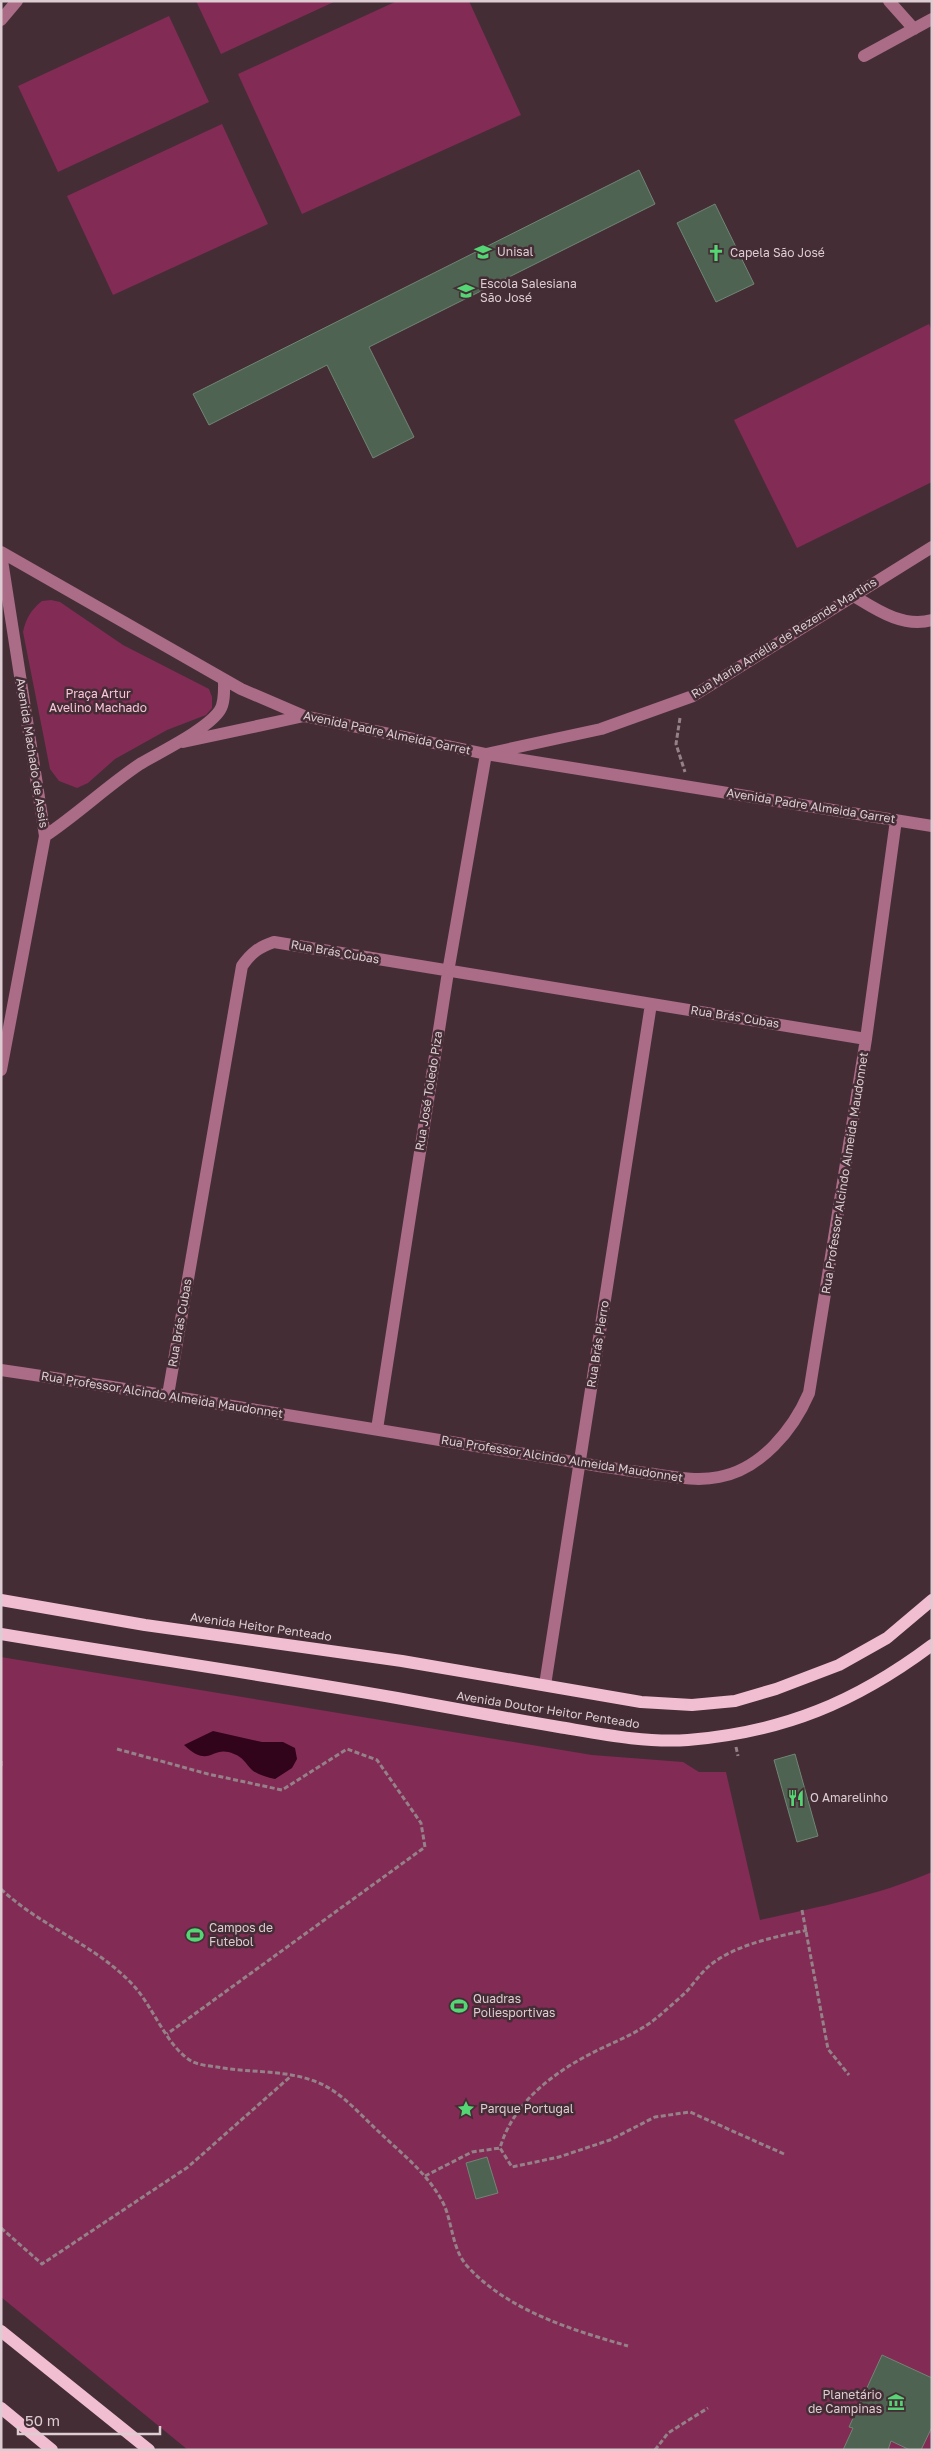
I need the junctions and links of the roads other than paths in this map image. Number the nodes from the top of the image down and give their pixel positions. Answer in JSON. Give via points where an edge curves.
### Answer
{"nodes":[{"id":1,"x":17,"y":1,"type":"edge"},
{"id":2,"x":889,"y":1,"type":"edge"},
{"id":3,"x":932,"y":19,"type":"edge"},
{"id":4,"x":1,"y":20,"type":"edge"},
{"id":5,"x":914,"y":29,"type":"junction"},
{"id":6,"x":864,"y":56,"type":"dead end"},
{"id":7,"x":932,"y":547,"type":"edge"},
{"id":8,"x":1,"y":553,"type":"edge"},
{"id":9,"x":854,"y":596,"type":"junction"},
{"id":10,"x":932,"y":620,"type":"edge"},
{"id":11,"x":224,"y":680,"type":"junction"},
{"id":12,"x":304,"y":716,"type":"junction"},
{"id":13,"x":178,"y":743,"type":"junction"},
{"id":14,"x":486,"y":754,"type":"junction"},
{"id":15,"x":896,"y":820,"type":"junction"},
{"id":16,"x":932,"y":826,"type":"edge"},
{"id":17,"x":45,"y":836,"type":"junction"},
{"id":18,"x":448,"y":972,"type":"junction"},
{"id":19,"x":651,"y":1004,"type":"junction"},
{"id":20,"x":866,"y":1039,"type":"junction"},
{"id":21,"x":1,"y":1070,"type":"edge"},
{"id":22,"x":1,"y":1370,"type":"edge"},
{"id":23,"x":168,"y":1395,"type":"junction"},
{"id":24,"x":377,"y":1429,"type":"junction"},
{"id":25,"x":580,"y":1463,"type":"junction"},
{"id":26,"x":1,"y":1600,"type":"edge"},
{"id":27,"x":932,"y":1600,"type":"edge"},
{"id":28,"x":1,"y":1634,"type":"edge"},
{"id":29,"x":932,"y":1645,"type":"edge"},
{"id":30,"x":518,"y":1681,"type":"joint"},
{"id":31,"x":545,"y":1685,"type":"junction"},
{"id":32,"x":1,"y":2331,"type":"edge"},
{"id":33,"x":1,"y":2408,"type":"edge"},
{"id":34,"x":52,"y":2450,"type":"edge"},
{"id":35,"x":149,"y":2450,"type":"edge"}],
"edges":[{"from":1,"to":4,"type":"street"},
{"from":2,"to":5,"type":"street"},
{"from":3,"to":5,"type":"street"},
{"from":5,"to":6,"type":"street"},
{"from":7,"to":9,"type":"street","name":"Rua Maria Amélia de Rezende Martins"},
{"from":8,"to":11,"type":"street","name":"Avenida Padre Almeida Garret"},
{"from":8,"to":17,"type":"street","name":"Avenida Machado de Assis"},
{"from":9,"to":10,"type":"street","via":[[888,617],[922,623]]},
{"from":9,"to":14,"type":"street","name":"Rua Maria Amélia de Rezende Martins","via":[[684,700],[601,729]]},
{"from":11,"to":12,"type":"street","name":"Avenida Padre Almeida Garret"},
{"from":11,"to":13,"type":"street","via":[[220,710]]},
{"from":12,"to":13,"type":"street"},
{"from":12,"to":14,"type":"street","name":"Avenida Padre Almeida Garret"},
{"from":13,"to":17,"type":"street","via":[[124,775]]},
{"from":14,"to":15,"type":"street","name":"Avenida Padre Almeida Garret"},
{"from":14,"to":18,"type":"street","name":"Rua José Toledo Piza"},
{"from":15,"to":16,"type":"street","name":"Avenida Padre Almeida Garret"},
{"from":15,"to":20,"type":"street","name":"Rua Professor Alcindo Almeida Maudonnet"},
{"from":17,"to":21,"type":"street","name":"Avenida Machado de Assis"},
{"from":18,"to":19,"type":"street","name":"Rua Brás Cubas"},
{"from":18,"to":23,"type":"street","name":"Rua Brás Cubas","via":[[274,942],[260,947],[242,966]]},
{"from":18,"to":24,"type":"street","name":"Rua José Toledo Piza"},
{"from":19,"to":20,"type":"street","name":"Rua Brás Cubas"},
{"from":19,"to":25,"type":"street","name":"Rua Brás Pierro"},
{"from":20,"to":25,"type":"street","name":"Rua Professor Alcindo Almeida Maudonnet","via":[[809,1393],[800,1414],[765,1454],[720,1477],[694,1480]]},
{"from":22,"to":23,"type":"street","name":"Rua Professor Alcindo Almeida Maudonnet"},
{"from":23,"to":24,"type":"street","name":"Rua Professor Alcindo Almeida Maudonnet"},
{"from":24,"to":25,"type":"street","name":"Rua Professor Alcindo Almeida Maudonnet"},
{"from":25,"to":31,"type":"street","name":"Rua Brás Pierro"},
{"from":26,"to":30,"type":"main road","name":"Avenida Heitor Penteado"},
{"from":27,"to":31,"type":"main road","name":"Avenida Doutor Heitor Penteado","via":[[887,1638],[839,1664],[735,1701],[692,1705],[641,1702]]},
{"from":28,"to":29,"type":"main road","name":"Avenida Doutor Heitor Penteado","via":[[590,1732],[686,1740],[730,1735],[796,1720],[848,1699],[895,1673]]},
{"from":30,"to":31,"type":"main road","name":"Avenida Doutor Heitor Penteado"},
{"from":32,"to":35,"type":"main road"},
{"from":33,"to":34,"type":"main road"}]}
